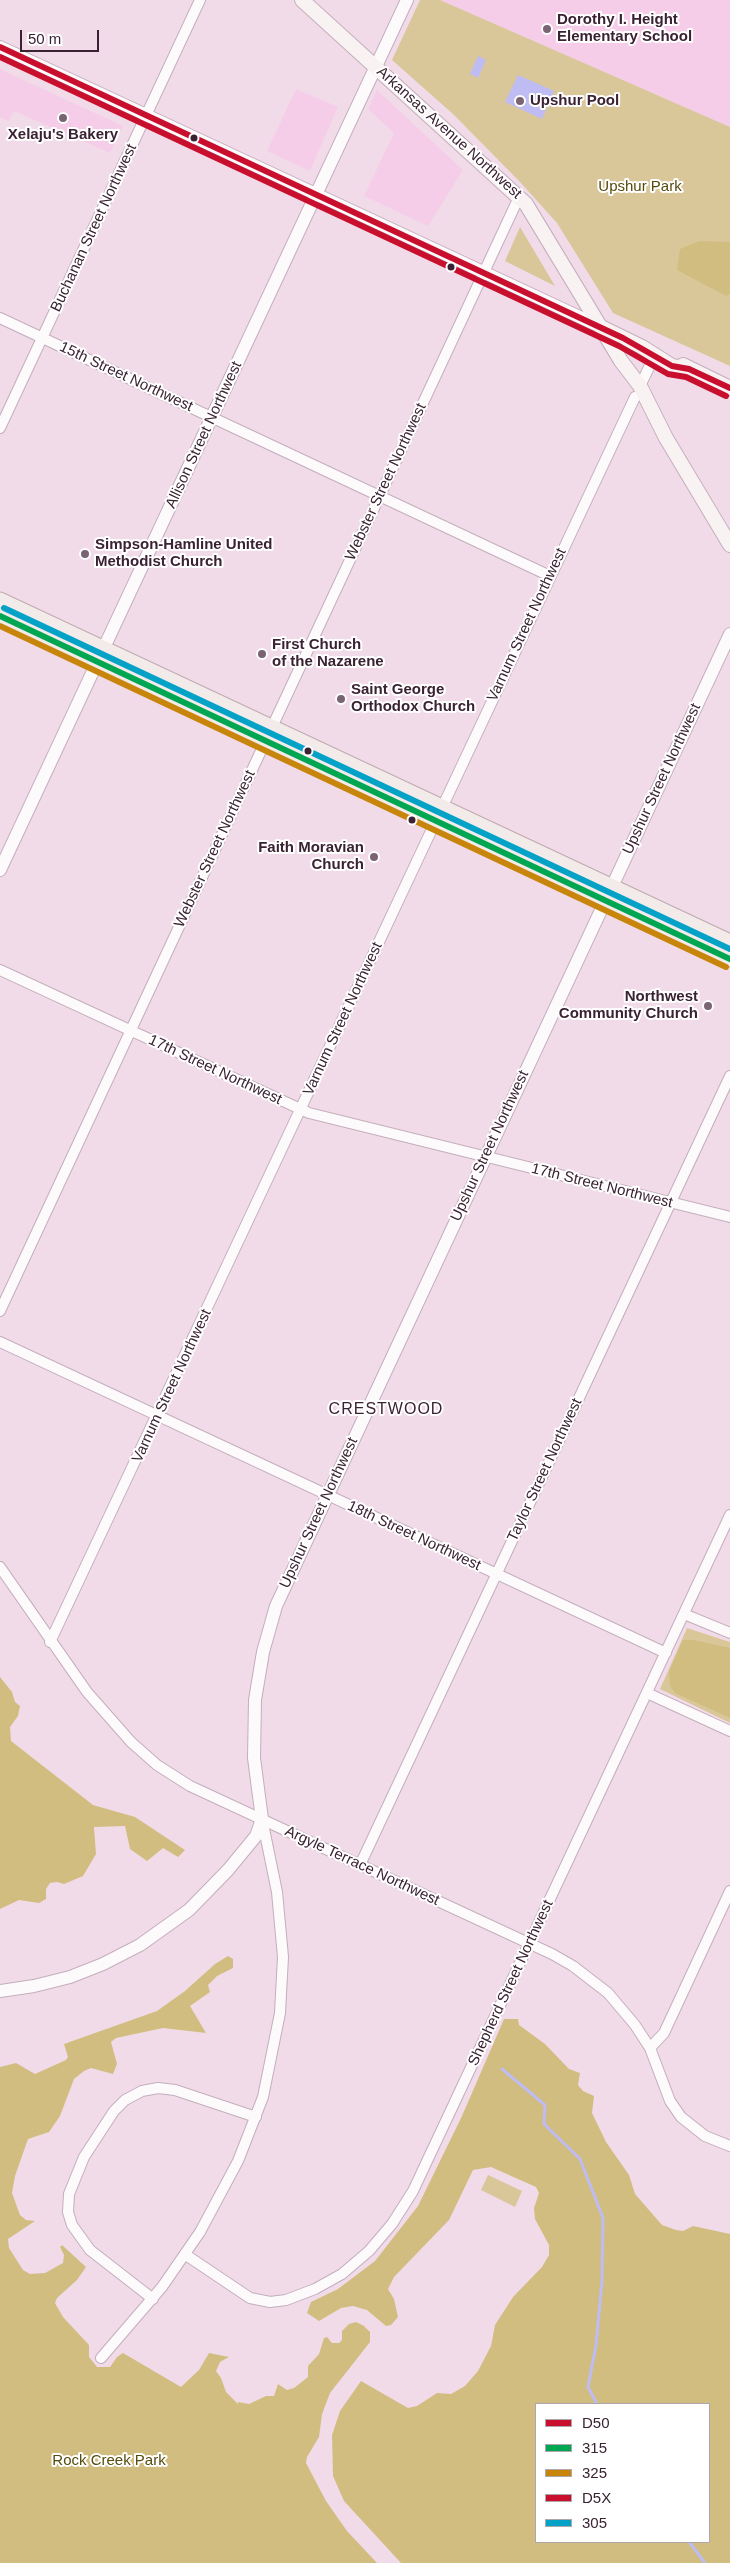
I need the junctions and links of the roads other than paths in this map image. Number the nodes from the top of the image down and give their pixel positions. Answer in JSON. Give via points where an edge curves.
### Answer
{"nodes":[{"id":1,"x":200,"y":0,"type":"edge"},
{"id":2,"x":302,"y":0,"type":"edge"},
{"id":3,"x":406,"y":0,"type":"edge"},
{"id":4,"x":0,"y":47,"type":"edge"},
{"id":5,"x":376,"y":66,"type":"junction"},
{"id":6,"x":146,"y":115,"type":"junction"},
{"id":7,"x":316,"y":194,"type":"junction"},
{"id":8,"x":519,"y":197,"type":"junction"},
{"id":9,"x":484,"y":274,"type":"junction"},
{"id":10,"x":0,"y":318,"type":"edge"},
{"id":11,"x":601,"y":327,"type":"junction"},
{"id":12,"x":42,"y":338,"type":"junction"},
{"id":13,"x":642,"y":347,"type":"junction"},
{"id":14,"x":654,"y":357,"type":"junction"},
{"id":15,"x":690,"y":369,"type":"junction"},
{"id":16,"x":730,"y":388,"type":"edge"},
{"id":17,"x":637,"y":392,"type":"junction"},
{"id":18,"x":212,"y":417,"type":"junction"},
{"id":19,"x":0,"y":428,"type":"edge"},
{"id":20,"x":380,"y":496,"type":"junction"},
{"id":21,"x":730,"y":545,"type":"edge"},
{"id":22,"x":550,"y":576,"type":"junction"},
{"id":23,"x":0,"y":600,"type":"edge"},
{"id":24,"x":0,"y":616,"type":"edge"},
{"id":25,"x":730,"y":634,"type":"edge"},
{"id":26,"x":101,"y":655,"type":"junction"},
{"id":27,"x":269,"y":734,"type":"junction"},
{"id":28,"x":440,"y":814,"type":"junction"},
{"id":29,"x":0,"y":870,"type":"edge"},
{"id":30,"x":608,"y":894,"type":"junction"},
{"id":31,"x":730,"y":942,"type":"edge"},
{"id":32,"x":730,"y":959,"type":"edge"},
{"id":33,"x":0,"y":970,"type":"edge"},
{"id":34,"x":131,"y":1031,"type":"junction"},
{"id":35,"x":730,"y":1076,"type":"edge"},
{"id":36,"x":301,"y":1110,"type":"junction"},
{"id":37,"x":486,"y":1157,"type":"junction"},
{"id":38,"x":670,"y":1202,"type":"junction"},
{"id":39,"x":730,"y":1217,"type":"edge"},
{"id":40,"x":0,"y":1311,"type":"edge"},
{"id":41,"x":0,"y":1342,"type":"edge"},
{"id":42,"x":158,"y":1416,"type":"junction"},
{"id":43,"x":327,"y":1495,"type":"junction"},
{"id":44,"x":730,"y":1515,"type":"edge"},
{"id":45,"x":0,"y":1567,"type":"edge"},
{"id":46,"x":496,"y":1575,"type":"junction"},
{"id":47,"x":684,"y":1614,"type":"junction"},
{"id":48,"x":730,"y":1634,"type":"edge"},
{"id":49,"x":50,"y":1642,"type":"junction"},
{"id":50,"x":666,"y":1653,"type":"junction"},
{"id":51,"x":647,"y":1693,"type":"junction"},
{"id":52,"x":730,"y":1731,"type":"edge"},
{"id":53,"x":262,"y":1819,"type":"junction"},
{"id":54,"x":360,"y":1865,"type":"junction"},
{"id":55,"x":730,"y":1890,"type":"edge"},
{"id":56,"x":529,"y":1943,"type":"junction"},
{"id":57,"x":0,"y":1991,"type":"edge"},
{"id":58,"x":650,"y":2048,"type":"junction"},
{"id":59,"x":256,"y":2117,"type":"junction"},
{"id":60,"x":730,"y":2146,"type":"edge"},
{"id":61,"x":186,"y":2255,"type":"junction"},
{"id":62,"x":153,"y":2299,"type":"junction"},
{"id":63,"x":101,"y":2358,"type":"dead end"}],
"edges":[{"from":1,"to":6,"type":"street","name":"Buchanan Street Northwest"},
{"from":2,"to":5,"type":"main road","name":"Arkansas Avenue Northwest"},
{"from":3,"to":5,"type":"street","name":"Allison Street Northwest"},
{"from":4,"to":6,"type":"street"},
{"from":5,"to":7,"type":"street","name":"Allison Street Northwest"},
{"from":5,"to":8,"type":"main road","name":"Arkansas Avenue Northwest"},
{"from":6,"to":7,"type":"street"},
{"from":6,"to":12,"type":"street","name":"Buchanan Street Northwest"},
{"from":7,"to":9,"type":"street"},
{"from":7,"to":18,"type":"street","name":"Allison Street Northwest"},
{"from":8,"to":9,"type":"street","name":"Webster Street Northwest"},
{"from":8,"to":11,"type":"main road","name":"Arkansas Avenue Northwest","via":[[533,214]]},
{"from":9,"to":11,"type":"street"},
{"from":9,"to":20,"type":"street","name":"Webster Street Northwest"},
{"from":10,"to":12,"type":"street","name":"15th Street Northwest"},
{"from":11,"to":13,"type":"main road"},
{"from":11,"to":17,"type":"main road","name":"Arkansas Avenue Northwest","via":[[621,361],[620,367]]},
{"from":12,"to":18,"type":"street","name":"15th Street Northwest"},
{"from":12,"to":19,"type":"street","name":"Buchanan Street Northwest"},
{"from":13,"to":14,"type":"main road"},
{"from":13,"to":15,"type":"main road","via":[[672,357]]},
{"from":14,"to":15,"type":"main road","via":[[672,366]]},
{"from":14,"to":17,"type":"street","name":"Varnum Street Northwest"},
{"from":15,"to":16,"type":"main road"},
{"from":17,"to":21,"type":"main road","name":"Arkansas Avenue Northwest"},
{"from":17,"to":22,"type":"street","name":"Varnum Street Northwest"},
{"from":18,"to":20,"type":"street","name":"15th Street Northwest"},
{"from":18,"to":26,"type":"street","name":"Allison Street Northwest"},
{"from":20,"to":22,"type":"street","name":"15th Street Northwest"},
{"from":20,"to":27,"type":"street","name":"Webster Street Northwest"},
{"from":22,"to":28,"type":"street","name":"Varnum Street Northwest"},
{"from":23,"to":26,"type":"main road"},
{"from":24,"to":26,"type":"main road"},
{"from":25,"to":30,"type":"street","name":"Upshur Street Northwest"},
{"from":26,"to":27,"type":"main road"},
{"from":26,"to":29,"type":"street","name":"Allison Street Northwest"},
{"from":27,"to":28,"type":"main road"},
{"from":27,"to":34,"type":"street","name":"Webster Street Northwest"},
{"from":28,"to":30,"type":"main road"},
{"from":28,"to":36,"type":"street","name":"Varnum Street Northwest"},
{"from":30,"to":31,"type":"main road"},
{"from":30,"to":32,"type":"main road"},
{"from":30,"to":37,"type":"street","name":"Upshur Street Northwest"},
{"from":33,"to":34,"type":"street","name":"17th Street Northwest"},
{"from":34,"to":36,"type":"street","name":"17th Street Northwest"},
{"from":34,"to":40,"type":"street","name":"Webster Street Northwest"},
{"from":35,"to":38,"type":"street","name":"Taylor Street Northwest"},
{"from":36,"to":37,"type":"street","name":"17th Street Northwest"},
{"from":36,"to":42,"type":"street","name":"Varnum Street Northwest"},
{"from":37,"to":38,"type":"street","name":"17th Street Northwest"},
{"from":37,"to":43,"type":"street","name":"Upshur Street Northwest"},
{"from":38,"to":39,"type":"street","name":"17th Street Northwest"},
{"from":38,"to":46,"type":"street","name":"Taylor Street Northwest"},
{"from":41,"to":42,"type":"street","name":"18th Street Northwest"},
{"from":42,"to":43,"type":"street","name":"18th Street Northwest"},
{"from":42,"to":49,"type":"street","name":"Varnum Street Northwest"},
{"from":43,"to":46,"type":"street","name":"18th Street Northwest"},
{"from":43,"to":53,"type":"street","name":"Upshur Street Northwest","via":[[276,1606],[261,1659],[254,1729],[256,1780]]},
{"from":44,"to":47,"type":"street","name":"Shepherd Street Northwest"},
{"from":45,"to":49,"type":"street","name":"Argyle Terrace Northwest"},
{"from":46,"to":50,"type":"street","name":"18th Street Northwest"},
{"from":46,"to":54,"type":"street","name":"Taylor Street Northwest"},
{"from":47,"to":48,"type":"street"},
{"from":47,"to":50,"type":"street","name":"Shepherd Street Northwest"},
{"from":49,"to":53,"type":"street","name":"Argyle Terrace Northwest","via":[[87,1692],[146,1756],[182,1781]]},
{"from":50,"to":51,"type":"street","name":"Shepherd Street Northwest"},
{"from":51,"to":52,"type":"street"},
{"from":51,"to":56,"type":"street","name":"Shepherd Street Northwest"},
{"from":53,"to":54,"type":"street","name":"Argyle Terrace Northwest"},
{"from":53,"to":57,"type":"street","via":[[256,1836],[222,1876],[184,1914],[152,1938],[83,1972]]},
{"from":53,"to":59,"type":"street","name":"Upshur Street Northwest","via":[[281,1919],[282,1976],[275,2045]]},
{"from":54,"to":56,"type":"street","name":"Argyle Terrace Northwest"},
{"from":55,"to":58,"type":"street","via":[[662,2036]]},
{"from":56,"to":58,"type":"street","name":"Argyle Terrace Northwest","via":[[563,1960],[599,1985],[629,2017]]},
{"from":56,"to":61,"type":"street","name":"Shepherd Street Northwest","via":[[413,2191],[392,2224],[362,2258],[315,2289],[295,2298],[270,2302],[241,2293]]},
{"from":58,"to":60,"type":"street","name":"Argyle Terrace Northwest","via":[[667,2094],[681,2117],[705,2136]]},
{"from":59,"to":61,"type":"street","name":"Upshur Street Northwest","via":[[230,2179]]},
{"from":59,"to":62,"type":"street","via":[[175,2090],[150,2089],[138,2092],[122,2103],[87,2153],[69,2190],[68,2212],[72,2225],[90,2250]]},
{"from":61,"to":62,"type":"street","name":"Upshur Street Northwest"},
{"from":62,"to":63,"type":"street","name":"Upshur Street Northwest"}]}
